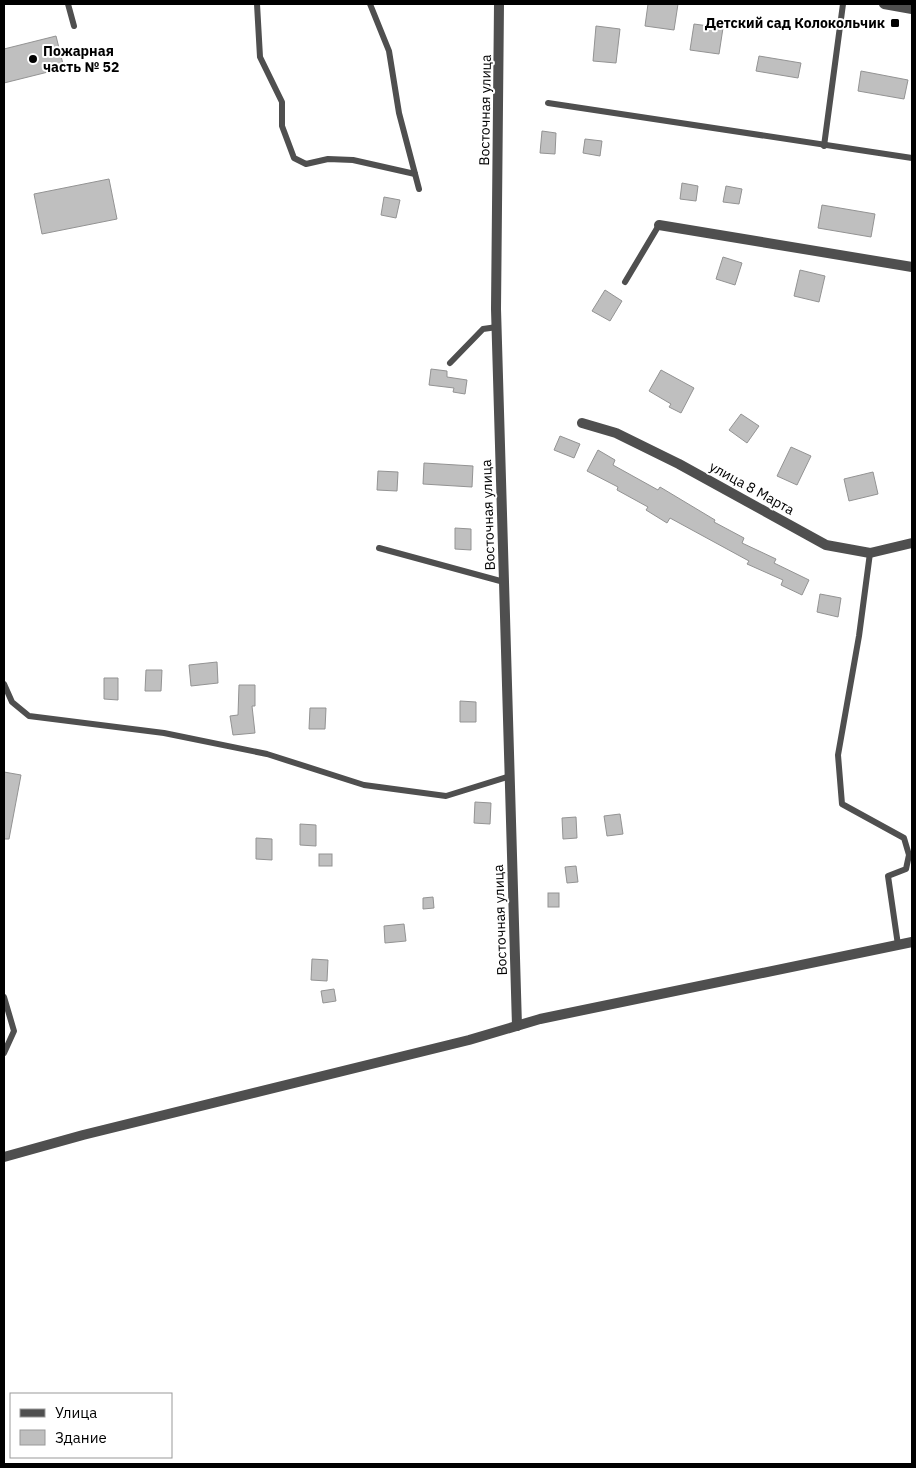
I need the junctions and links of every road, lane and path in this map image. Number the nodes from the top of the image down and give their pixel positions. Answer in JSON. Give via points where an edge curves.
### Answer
{"nodes":[{"id":1,"x":68,"y":4,"type":"edge"},
{"id":2,"x":257,"y":4,"type":"edge"},
{"id":3,"x":370,"y":4,"type":"edge"},
{"id":4,"x":499,"y":4,"type":"edge"},
{"id":5,"x":843,"y":4,"type":"edge"},
{"id":6,"x":884,"y":4,"type":"edge"},
{"id":7,"x":912,"y":8,"type":"edge"},
{"id":8,"x":74,"y":26,"type":"dead end"},
{"id":9,"x":548,"y":103,"type":"dead end"},
{"id":10,"x":824,"y":146,"type":"junction"},
{"id":11,"x":912,"y":158,"type":"edge"},
{"id":12,"x":415,"y":174,"type":"junction"},
{"id":13,"x":419,"y":189,"type":"dead end"},
{"id":14,"x":659,"y":225,"type":"joint"},
{"id":15,"x":912,"y":267,"type":"edge"},
{"id":16,"x":624,"y":282,"type":"dead end"},
{"id":17,"x":496,"y":328,"type":"junction"},
{"id":18,"x":450,"y":363,"type":"dead end"},
{"id":19,"x":582,"y":423,"type":"dead end"},
{"id":20,"x":912,"y":543,"type":"edge"},
{"id":21,"x":379,"y":548,"type":"dead end"},
{"id":22,"x":870,"y":553,"type":"junction"},
{"id":23,"x":504,"y":582,"type":"junction"},
{"id":24,"x":4,"y":684,"type":"edge"},
{"id":25,"x":510,"y":776,"type":"junction"},
{"id":26,"x":912,"y":942,"type":"edge"},
{"id":27,"x":898,"y":945,"type":"junction"},
{"id":28,"x":4,"y":998,"type":"edge"},
{"id":29,"x":517,"y":1026,"type":"junction"},
{"id":30,"x":4,"y":1053,"type":"edge"},
{"id":31,"x":4,"y":1157,"type":"edge"}],
"edges":[{"from":1,"to":8,"type":"lane"},
{"from":2,"to":12,"type":"lane","via":[[260,57],[282,102],[282,126],[294,158],[306,164],[328,159],[353,160]]},
{"from":3,"to":12,"type":"lane","via":[[389,51]]},
{"from":4,"to":17,"type":"street","name":"Восточная улица"},
{"from":5,"to":10,"type":"lane"},
{"from":6,"to":7,"type":"street"},
{"from":9,"to":10,"type":"lane"},
{"from":10,"to":11,"type":"lane"},
{"from":12,"to":13,"type":"lane"},
{"from":14,"to":15,"type":"street"},
{"from":14,"to":16,"type":"lane"},
{"from":17,"to":18,"type":"lane","via":[[483,329]]},
{"from":17,"to":23,"type":"street","name":"Восточная улица"},
{"from":19,"to":22,"type":"street","name":"улица 8 Марта","via":[[616,433],[679,464],[826,544]]},
{"from":20,"to":22,"type":"street","name":"улица 8 Марта"},
{"from":21,"to":23,"type":"lane"},
{"from":22,"to":27,"type":"lane","via":[[838,756],[842,804],[904,838],[909,855],[906,869],[888,876]]},
{"from":23,"to":25,"type":"street","name":"Восточная улица"},
{"from":24,"to":25,"type":"lane","via":[[12,702],[29,716],[164,733],[267,754],[364,785],[446,796]]},
{"from":25,"to":29,"type":"street","name":"Восточная улица"},
{"from":26,"to":27,"type":"street"},
{"from":27,"to":29,"type":"street"},
{"from":28,"to":30,"type":"lane","via":[[14,1031]]},
{"from":29,"to":31,"type":"street"}]}
